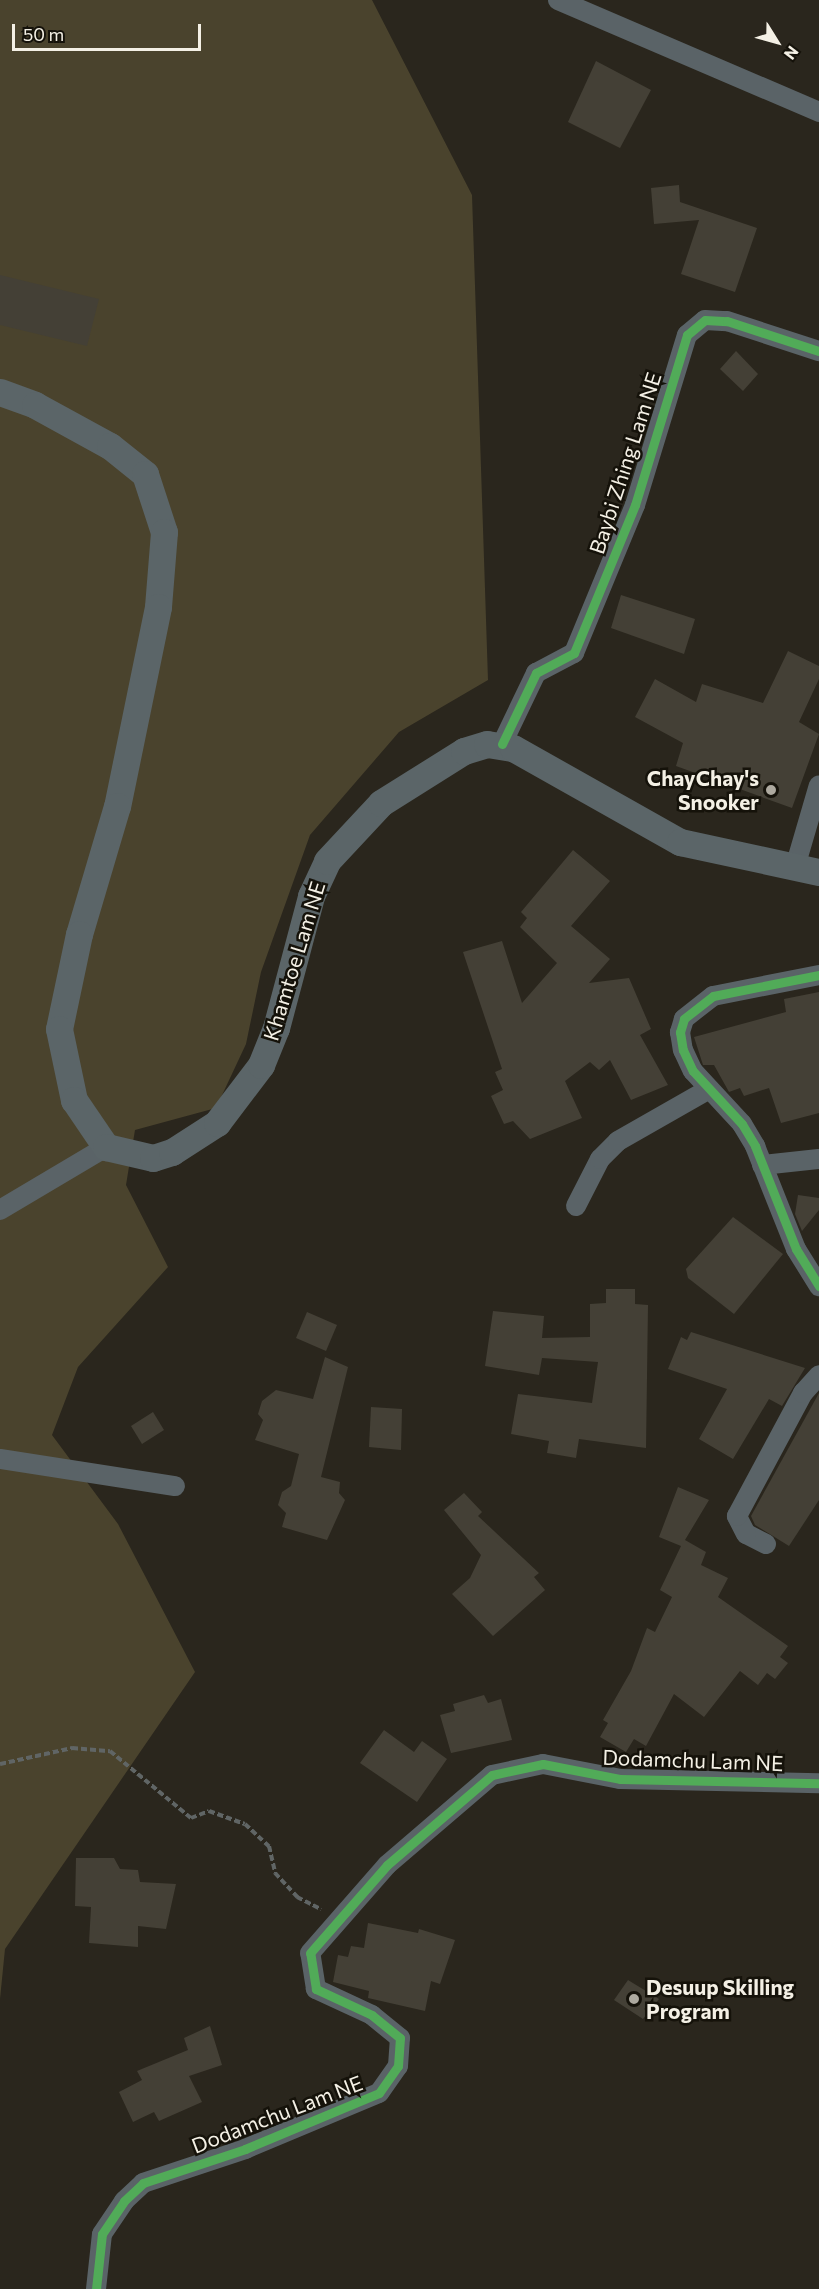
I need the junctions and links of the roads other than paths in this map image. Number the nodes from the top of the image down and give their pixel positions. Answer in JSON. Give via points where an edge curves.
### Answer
{"nodes":[{"id":1,"x":558,"y":0,"type":"edge"},
{"id":2,"x":819,"y":112,"type":"edge"},
{"id":3,"x":819,"y":351,"type":"edge"},
{"id":4,"x":0,"y":392,"type":"edge"},
{"id":5,"x":502,"y":744,"type":"junction"},
{"id":6,"x":819,"y":785,"type":"edge"},
{"id":7,"x":807,"y":870,"type":"edge"},
{"id":8,"x":819,"y":975,"type":"edge"},
{"id":9,"x":709,"y":1089,"type":"junction"},
{"id":10,"x":106,"y":1147,"type":"junction"},
{"id":11,"x":819,"y":1159,"type":"edge"},
{"id":12,"x":762,"y":1165,"type":"junction"},
{"id":13,"x":576,"y":1206,"type":"dead end"},
{"id":14,"x":0,"y":1210,"type":"edge"},
{"id":15,"x":819,"y":1286,"type":"edge"},
{"id":16,"x":819,"y":1375,"type":"edge"},
{"id":17,"x":0,"y":1459,"type":"edge"},
{"id":18,"x":175,"y":1486,"type":"dead end"},
{"id":19,"x":766,"y":1545,"type":"dead end"},
{"id":20,"x":819,"y":1782,"type":"edge"},
{"id":21,"x":96,"y":2289,"type":"edge"}],
"edges":[{"from":1,"to":2,"type":"street"},
{"from":3,"to":5,"type":"street","name":"Baybi Zhing Lam NE","via":[[727,321],[705,320],[687,335],[635,505],[574,653],[536,673]]},
{"from":4,"to":10,"type":"main road","via":[[35,405],[110,446],[145,474],[164,532],[158,607],[117,806],[79,934],[59,1029],[74,1100]]},
{"from":5,"to":7,"type":"main road","via":[[680,842]]},
{"from":5,"to":10,"type":"main road","name":"Khamtoe Lam NE","via":[[464,751],[411,780],[381,803],[335,850],[311,896],[268,1046],[239,1098],[217,1123],[172,1152],[153,1158]]},
{"from":6,"to":7,"type":"street"},
{"from":8,"to":9,"type":"street","via":[[713,996],[696,1006],[680,1032],[683,1050]]},
{"from":9,"to":12,"type":"street","via":[[742,1124]]},
{"from":9,"to":13,"type":"street","via":[[618,1141],[600,1159]]},
{"from":10,"to":14,"type":"street"},
{"from":11,"to":12,"type":"street"},
{"from":12,"to":15,"type":"street","via":[[796,1249]]},
{"from":16,"to":19,"type":"street","via":[[802,1393],[737,1516],[746,1534]]},
{"from":17,"to":18,"type":"street"},
{"from":20,"to":21,"type":"street","name":"Dodamchu Lam NE","via":[[620,1779],[543,1764],[492,1775],[387,1865],[310,1953],[316,1989],[372,2015],[400,2038],[398,2066],[379,2093],[245,2149],[143,2183],[124,2200],[102,2234]]}]}
